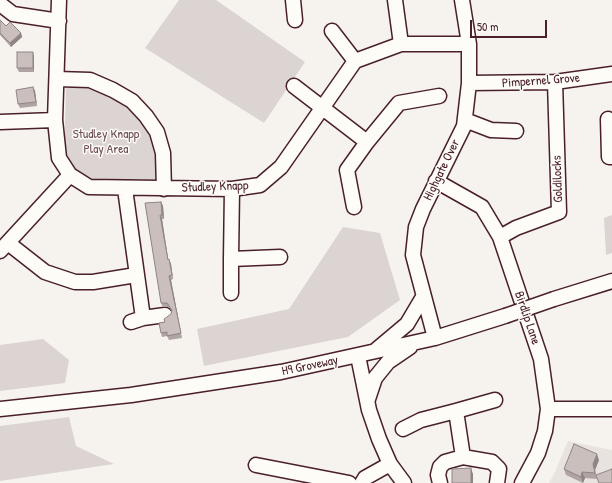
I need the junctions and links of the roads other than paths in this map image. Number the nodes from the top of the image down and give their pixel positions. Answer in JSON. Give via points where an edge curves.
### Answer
{"nodes":[{"id":1,"x":59,"y":0,"type":"edge"},
{"id":2,"x":293,"y":0,"type":"edge"},
{"id":3,"x":395,"y":0,"type":"edge"},
{"id":4,"x":465,"y":1,"type":"edge"},
{"id":5,"x":0,"y":4,"type":"edge"},
{"id":6,"x":295,"y":20,"type":"dead end"},
{"id":7,"x":59,"y":21,"type":"junction"},
{"id":8,"x":332,"y":31,"type":"dead end"},
{"id":9,"x":402,"y":44,"type":"junction"},
{"id":10,"x":469,"y":44,"type":"junction"},
{"id":11,"x":355,"y":62,"type":"junction"},
{"id":12,"x":612,"y":74,"type":"edge"},
{"id":13,"x":57,"y":79,"type":"junction"},
{"id":14,"x":555,"y":82,"type":"junction"},
{"id":15,"x":469,"y":83,"type":"junction"},
{"id":16,"x":294,"y":86,"type":"dead end"},
{"id":17,"x":439,"y":96,"type":"dead end"},
{"id":18,"x":323,"y":107,"type":"junction"},
{"id":19,"x":608,"y":119,"type":"dead end"},
{"id":20,"x":55,"y":120,"type":"junction"},
{"id":21,"x":465,"y":120,"type":"junction"},
{"id":22,"x":0,"y":122,"type":"edge"},
{"id":23,"x":516,"y":131,"type":"dead end"},
{"id":24,"x":367,"y":142,"type":"junction"},
{"id":25,"x":612,"y":156,"type":"edge"},
{"id":26,"x":70,"y":175,"type":"junction"},
{"id":27,"x":436,"y":181,"type":"junction"},
{"id":28,"x":125,"y":188,"type":"junction"},
{"id":29,"x":164,"y":189,"type":"junction"},
{"id":30,"x":232,"y":189,"type":"junction"},
{"id":31,"x":354,"y":207,"type":"dead end"},
{"id":32,"x":500,"y":237,"type":"junction"},
{"id":33,"x":4,"y":247,"type":"edge"},
{"id":34,"x":280,"y":257,"type":"dead end"},
{"id":35,"x":231,"y":259,"type":"junction"},
{"id":36,"x":136,"y":276,"type":"junction"},
{"id":37,"x":612,"y":281,"type":"edge"},
{"id":38,"x":231,"y":293,"type":"dead end"},
{"id":39,"x":423,"y":298,"type":"junction"},
{"id":40,"x":165,"y":315,"type":"dead end"},
{"id":41,"x":435,"y":338,"type":"junction"},
{"id":42,"x":419,"y":342,"type":"junction"},
{"id":43,"x":373,"y":353,"type":"junction"},
{"id":44,"x":358,"y":356,"type":"junction"},
{"id":45,"x":367,"y":399,"type":"junction"},
{"id":46,"x":494,"y":400,"type":"dead end"},
{"id":47,"x":548,"y":408,"type":"junction"},
{"id":48,"x":0,"y":410,"type":"edge"},
{"id":49,"x":612,"y":410,"type":"edge"},
{"id":50,"x":456,"y":411,"type":"junction"},
{"id":51,"x":403,"y":430,"type":"dead end"},
{"id":52,"x":463,"y":457,"type":"junction"},
{"id":53,"x":390,"y":464,"type":"junction"},
{"id":54,"x":256,"y":465,"type":"dead end"},
{"id":55,"x":349,"y":483,"type":"edge"},
{"id":56,"x":362,"y":483,"type":"edge"},
{"id":57,"x":404,"y":483,"type":"edge"},
{"id":58,"x":440,"y":483,"type":"edge"},
{"id":59,"x":497,"y":483,"type":"edge"},
{"id":60,"x":522,"y":483,"type":"edge"}],
"edges":[{"from":1,"to":7,"type":"street","name":"Studley Knapp"},
{"from":2,"to":6,"type":"street"},
{"from":3,"to":9,"type":"street"},
{"from":4,"to":10,"type":"street","name":"Highgate Over"},
{"from":5,"to":7,"type":"street","via":[[12,14]]},
{"from":7,"to":13,"type":"street","name":"Studley Knapp"},
{"from":8,"to":11,"type":"street"},
{"from":9,"to":10,"type":"street"},
{"from":9,"to":11,"type":"street"},
{"from":10,"to":15,"type":"street","name":"Highgate Over"},
{"from":11,"to":18,"type":"street","name":"Studley Knapp"},
{"from":12,"to":14,"type":"street","name":"Pimpernel Grove"},
{"from":13,"to":20,"type":"street","name":"Studley Knapp"},
{"from":13,"to":29,"type":"street","name":"Studley Knapp","via":[[90,80],[132,101],[157,132],[163,153]]},
{"from":14,"to":15,"type":"street","name":"Pimpernel Grove"},
{"from":14,"to":32,"type":"street","name":"Goldilocks","via":[[559,212],[516,228]]},
{"from":15,"to":21,"type":"street","name":"Highgate Over"},
{"from":16,"to":18,"type":"street"},
{"from":17,"to":24,"type":"street","via":[[399,103]]},
{"from":18,"to":24,"type":"street"},
{"from":18,"to":30,"type":"street","name":"Studley Knapp","via":[[281,167],[260,185]]},
{"from":19,"to":25,"type":"street","via":[[609,157]]},
{"from":20,"to":22,"type":"street"},
{"from":20,"to":26,"type":"street","name":"Studley Knapp","via":[[58,158]]},
{"from":21,"to":23,"type":"street","via":[[491,130]]},
{"from":21,"to":27,"type":"street","name":"Highgate Over"},
{"from":24,"to":31,"type":"street","via":[[347,170]]},
{"from":26,"to":28,"type":"street","name":"Studley Knapp","via":[[89,187]]},
{"from":26,"to":33,"type":"street"},
{"from":27,"to":32,"type":"street","name":"Birdlip Lane","via":[[482,206]]},
{"from":27,"to":39,"type":"street","name":"Highgate Over","via":[[416,227],[413,255]]},
{"from":28,"to":29,"type":"street","name":"Studley Knapp"},
{"from":28,"to":36,"type":"street"},
{"from":29,"to":30,"type":"street","name":"Studley Knapp"},
{"from":30,"to":35,"type":"street"},
{"from":32,"to":47,"type":"street","name":"Birdlip Lane","via":[[541,359]]},
{"from":33,"to":36,"type":"street","via":[[45,272],[75,282]]},
{"from":34,"to":35,"type":"street"},
{"from":35,"to":38,"type":"street"},
{"from":36,"to":40,"type":"street","via":[[137,320]]},
{"from":37,"to":41,"type":"street","name":"H9 Groveway","bridge":true},
{"from":39,"to":41,"type":"street","name":"Highgate Over"},
{"from":39,"to":43,"type":"street","via":[[406,324]]},
{"from":41,"to":42,"type":"street","name":"H9 Groveway"},
{"from":42,"to":43,"type":"street","name":"H9 Groveway"},
{"from":42,"to":45,"type":"street","via":[[388,362],[375,378]]},
{"from":43,"to":44,"type":"street","name":"H9 Groveway"},
{"from":44,"to":45,"type":"street"},
{"from":44,"to":48,"type":"street","name":"H9 Groveway","via":[[281,372],[175,389]]},
{"from":45,"to":53,"type":"street"},
{"from":46,"to":50,"type":"street"},
{"from":47,"to":49,"type":"street"},
{"from":47,"to":60,"type":"street","name":"Birdlip Lane","via":[[545,431],[538,453]]},
{"from":50,"to":51,"type":"street","via":[[421,420]]},
{"from":50,"to":52,"type":"street"},
{"from":52,"to":58,"type":"street","via":[[445,462],[440,467]]},
{"from":52,"to":59,"type":"street","via":[[492,462],[498,469]]},
{"from":53,"to":56,"type":"street","via":[[365,478]]},
{"from":53,"to":57,"type":"street"},
{"from":54,"to":55,"type":"street"}]}
